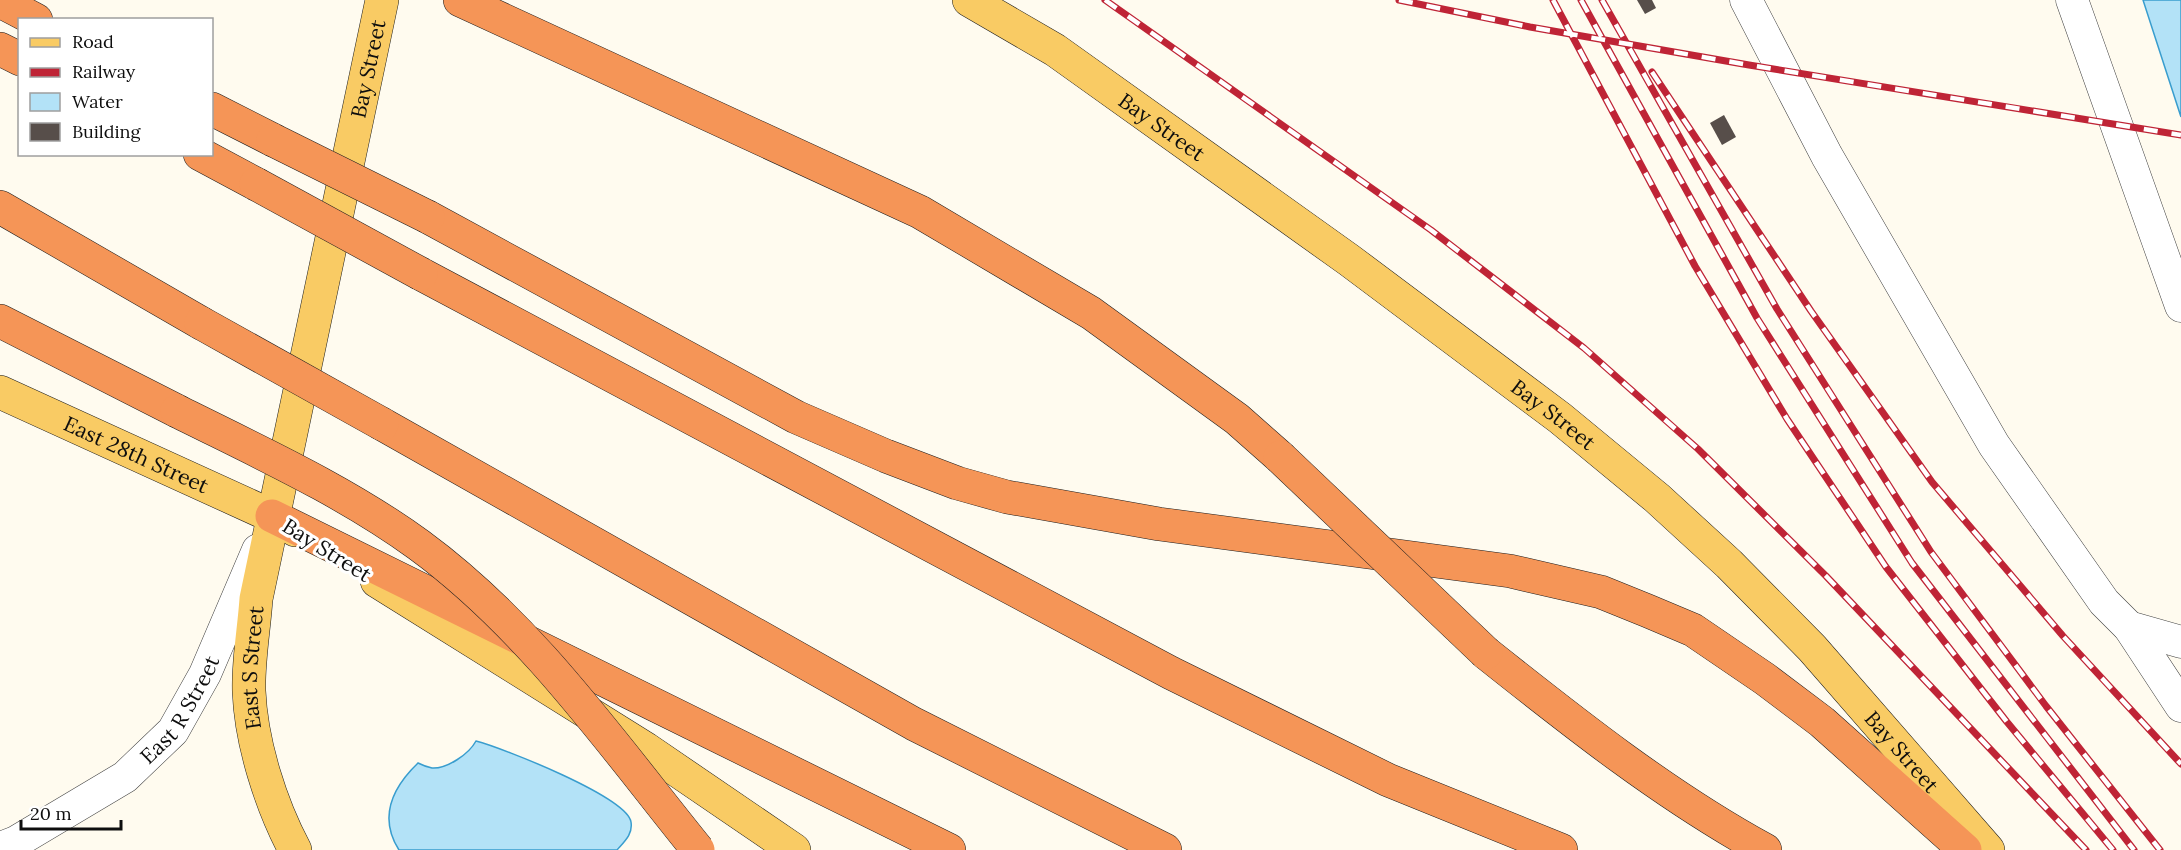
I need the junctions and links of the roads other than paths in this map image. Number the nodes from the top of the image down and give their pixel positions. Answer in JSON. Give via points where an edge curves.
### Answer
{"nodes":[{"id":1,"x":382,"y":0,"type":"edge"},
{"id":2,"x":460,"y":0,"type":"edge"},
{"id":3,"x":969,"y":0,"type":"edge"},
{"id":4,"x":983,"y":0,"type":"edge"},
{"id":5,"x":1746,"y":0,"type":"edge"},
{"id":6,"x":2072,"y":0,"type":"edge"},
{"id":7,"x":0,"y":1,"type":"edge"},
{"id":8,"x":32,"y":18,"type":"edge"},
{"id":9,"x":0,"y":49,"type":"edge"},
{"id":10,"x":1055,"y":50,"type":"junction"},
{"id":11,"x":18,"y":58,"type":"edge"},
{"id":12,"x":213,"y":110,"type":"edge"},
{"id":13,"x":204,"y":156,"type":"edge"},
{"id":14,"x":0,"y":207,"type":"edge"},
{"id":15,"x":2181,"y":306,"type":"edge"},
{"id":16,"x":0,"y":321,"type":"edge"},
{"id":17,"x":0,"y":392,"type":"edge"},
{"id":18,"x":272,"y":516,"type":"junction"},
{"id":19,"x":2129,"y":627,"type":"junction"},
{"id":20,"x":2181,"y":642,"type":"edge"},
{"id":21,"x":2181,"y":706,"type":"edge"},
{"id":22,"x":1155,"y":845,"type":"edge"},
{"id":23,"x":10,"y":847,"type":"edge"},
{"id":24,"x":295,"y":850,"type":"edge"},
{"id":25,"x":698,"y":850,"type":"edge"},
{"id":26,"x":794,"y":850,"type":"edge"},
{"id":27,"x":949,"y":850,"type":"edge"},
{"id":28,"x":1561,"y":850,"type":"edge"},
{"id":29,"x":1765,"y":850,"type":"edge"},
{"id":30,"x":1965,"y":850,"type":"edge"},
{"id":31,"x":1988,"y":850,"type":"edge"}],
"edges":[{"from":1,"to":18,"type":"main road","name":"Bay Street"},
{"from":2,"to":29,"type":"highway","bridge":true,"via":[[930,217],[1091,313],[1237,419],[1486,653],[1677,796]]},
{"from":3,"to":10,"type":"main road","name":"Bay Street"},
{"from":4,"to":10,"type":"street","name":"Bay Street"},
{"from":5,"to":19,"type":"street","via":[[1827,156],[1994,445],[2104,602]]},
{"from":6,"to":15,"type":"street"},
{"from":7,"to":8,"type":"highway"},
{"from":9,"to":11,"type":"highway"},
{"from":10,"to":31,"type":"main road","name":"Bay Street","via":[[1471,350],[1657,498],[1812,648]]},
{"from":12,"to":30,"type":"highway","bridge":true,"via":[[428,217],[796,417],[957,483],[1007,497],[1159,524],[1510,571],[1601,592],[1693,630],[1821,722]]},
{"from":13,"to":28,"type":"highway","bridge":true,"via":[[1171,673],[1388,780]]},
{"from":14,"to":22,"type":"highway","bridge":true,"via":[[914,724]]},
{"from":16,"to":25,"type":"highway","bridge":true,"via":[[351,501],[419,545],[476,591],[523,637]]},
{"from":17,"to":18,"type":"main road","name":"East 28th Street"},
{"from":18,"to":23,"type":"street","name":"East R Street","via":[[206,674],[173,731],[125,777]]},
{"from":18,"to":24,"type":"main road","name":"East S Street","via":[[256,599],[249,692],[260,758]]},
{"from":18,"to":26,"type":"main road","name":"Bay Street","via":[[646,749]]},
{"from":18,"to":27,"type":"highway"},
{"from":19,"to":20,"type":"street"},
{"from":19,"to":21,"type":"street"}]}
